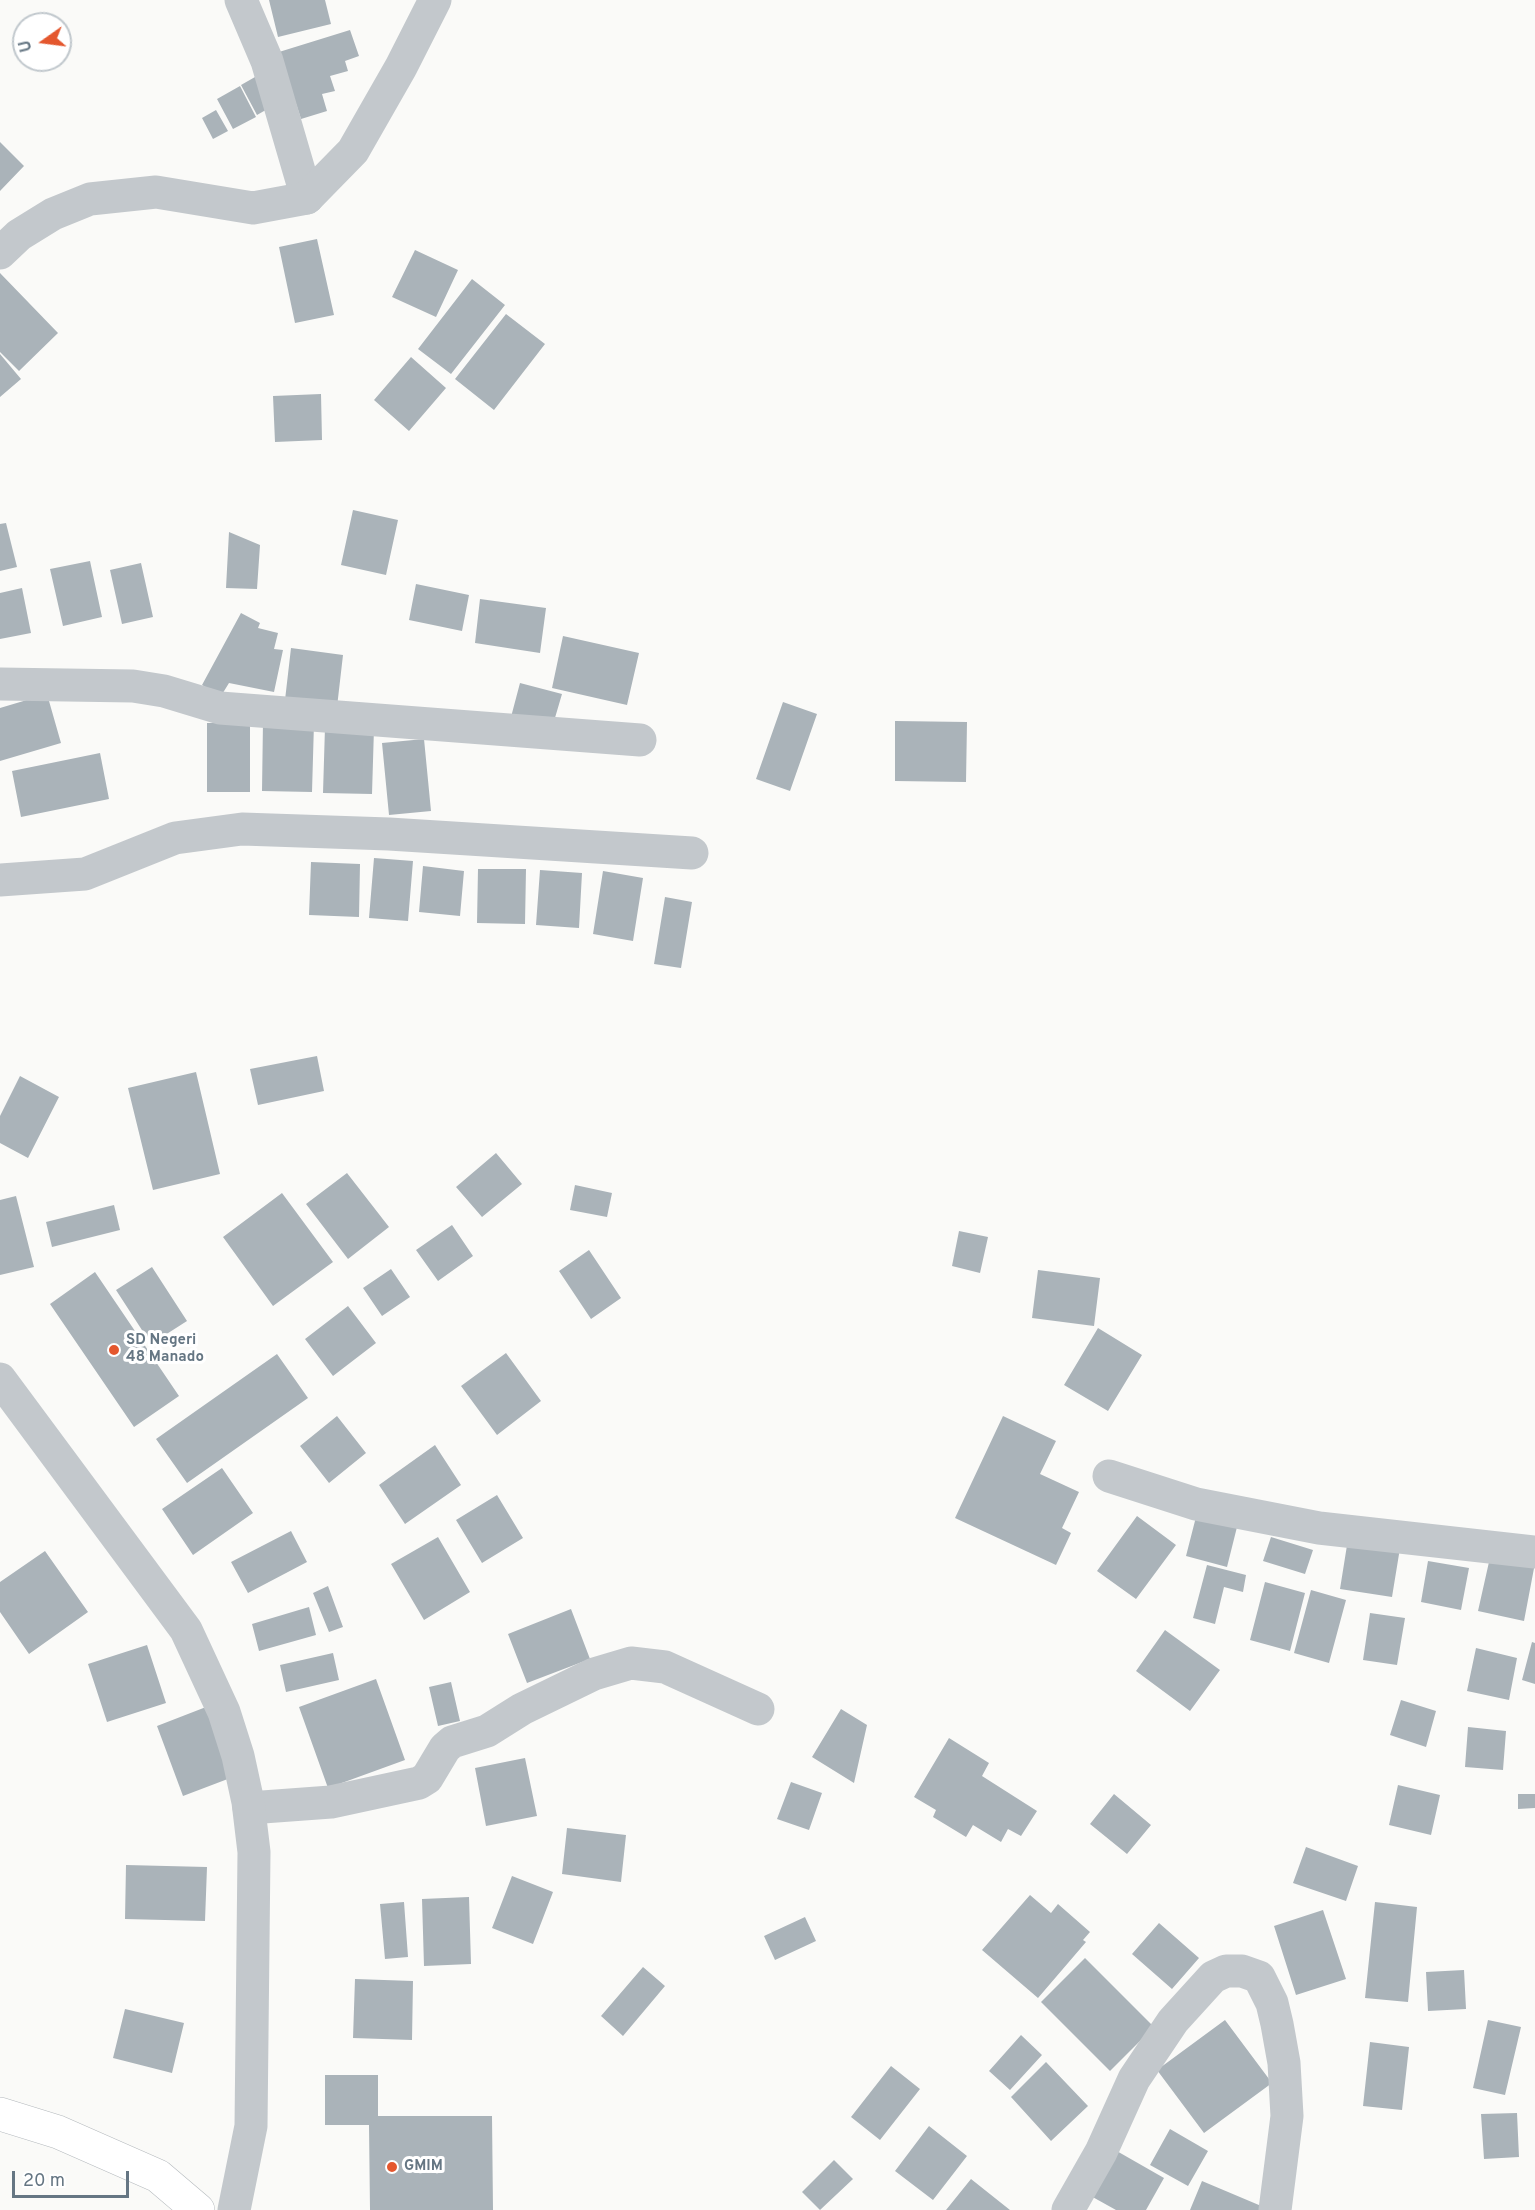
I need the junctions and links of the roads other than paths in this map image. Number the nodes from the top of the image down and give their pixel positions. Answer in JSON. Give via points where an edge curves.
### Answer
{"nodes":[{"id":1,"x":241,"y":0,"type":"edge"},
{"id":2,"x":435,"y":0,"type":"edge"},
{"id":3,"x":307,"y":198,"type":"junction"},
{"id":4,"x":0,"y":253,"type":"edge"},
{"id":5,"x":0,"y":684,"type":"edge"},
{"id":6,"x":640,"y":740,"type":"dead end"},
{"id":7,"x":692,"y":853,"type":"dead end"},
{"id":8,"x":0,"y":880,"type":"edge"},
{"id":9,"x":0,"y":1379,"type":"edge"},
{"id":10,"x":1109,"y":1476,"type":"dead end"},
{"id":11,"x":1535,"y":1552,"type":"edge"},
{"id":12,"x":758,"y":1709,"type":"dead end"},
{"id":13,"x":249,"y":1808,"type":"junction"},
{"id":14,"x":0,"y":2114,"type":"edge"},
{"id":15,"x":198,"y":2210,"type":"edge"},
{"id":16,"x":234,"y":2210,"type":"edge"},
{"id":17,"x":1068,"y":2210,"type":"edge"},
{"id":18,"x":1275,"y":2210,"type":"edge"}],
"edges":[{"from":1,"to":3,"type":"street","via":[[267,62]]},
{"from":2,"to":3,"type":"street","via":[[353,152]]},
{"from":3,"to":4,"type":"street","via":[[253,208],[156,192],[90,199],[19,235]]},
{"from":5,"to":6,"type":"street","via":[[114,684],[164,691],[220,708]]},
{"from":7,"to":8,"type":"street","via":[[242,829],[175,838],[85,873]]},
{"from":9,"to":13,"type":"street","via":[[186,1630],[224,1712]]},
{"from":10,"to":11,"type":"street","via":[[1196,1504],[1319,1528]]},
{"from":12,"to":13,"type":"street","via":[[665,1667],[631,1663],[586,1677],[495,1727],[452,1742],[427,1778],[419,1783],[331,1802]]},
{"from":13,"to":16,"type":"street","via":[[254,1852],[251,2126]]},
{"from":14,"to":15,"type":"highway","via":[[58,2133],[158,2176]]},
{"from":17,"to":18,"type":"street","via":[[1101,2152],[1134,2079],[1173,2021],[1213,1977],[1226,1971],[1259,1977],[1277,2024],[1287,2116]]}]}
